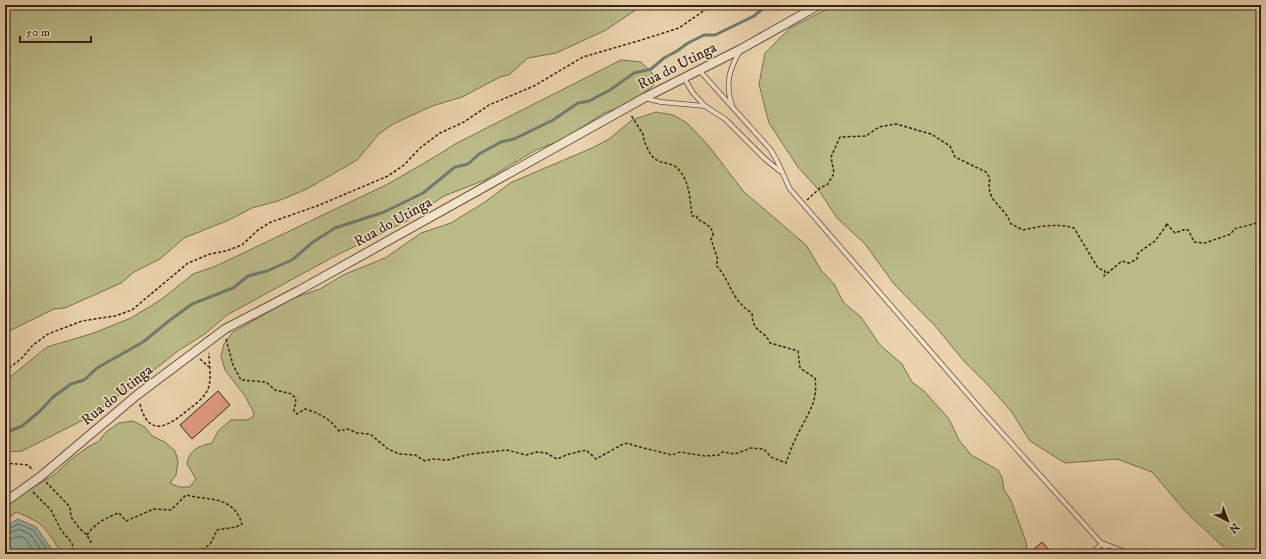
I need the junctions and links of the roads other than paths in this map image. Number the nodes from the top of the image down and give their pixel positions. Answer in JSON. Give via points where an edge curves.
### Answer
{"nodes":[{"id":1,"x":819,"y":5,"type":"edge"},
{"id":2,"x":741,"y":49,"type":"junction"},
{"id":3,"x":699,"y":70,"type":"junction"},
{"id":4,"x":684,"y":78,"type":"junction"},
{"id":5,"x":644,"y":98,"type":"junction"},
{"id":6,"x":705,"y":106,"type":"junction"},
{"id":7,"x":733,"y":107,"type":"junction"},
{"id":8,"x":780,"y":171,"type":"junction"},
{"id":9,"x":5,"y":502,"type":"edge"},
{"id":10,"x":1102,"y":543,"type":"junction"},
{"id":11,"x":1092,"y":554,"type":"edge"},
{"id":12,"x":1111,"y":554,"type":"edge"},
{"id":13,"x":1131,"y":554,"type":"edge"}],
"edges":[{"from":1,"to":2,"type":"street","name":"Rua do Utinga"},
{"from":2,"to":3,"type":"street","name":"Rua do Utinga"},
{"from":2,"to":7,"type":"lane","via":[[730,73],[729,96]]},
{"from":3,"to":4,"type":"street","name":"Rua do Utinga"},
{"from":3,"to":7,"type":"lane"},
{"from":4,"to":5,"type":"street","name":"Rua do Utinga"},
{"from":4,"to":6,"type":"lane"},
{"from":5,"to":6,"type":"lane"},
{"from":5,"to":9,"type":"street","name":"Rua do Utinga","via":[[225,329],[137,396],[40,478]]},
{"from":6,"to":8,"type":"lane","via":[[725,118]]},
{"from":7,"to":8,"type":"lane","via":[[770,149],[778,161]]},
{"from":8,"to":10,"type":"lane","via":[[790,189]]},
{"from":10,"to":11,"type":"lane"},
{"from":10,"to":12,"type":"lane"},
{"from":10,"to":13,"type":"lane"}]}
